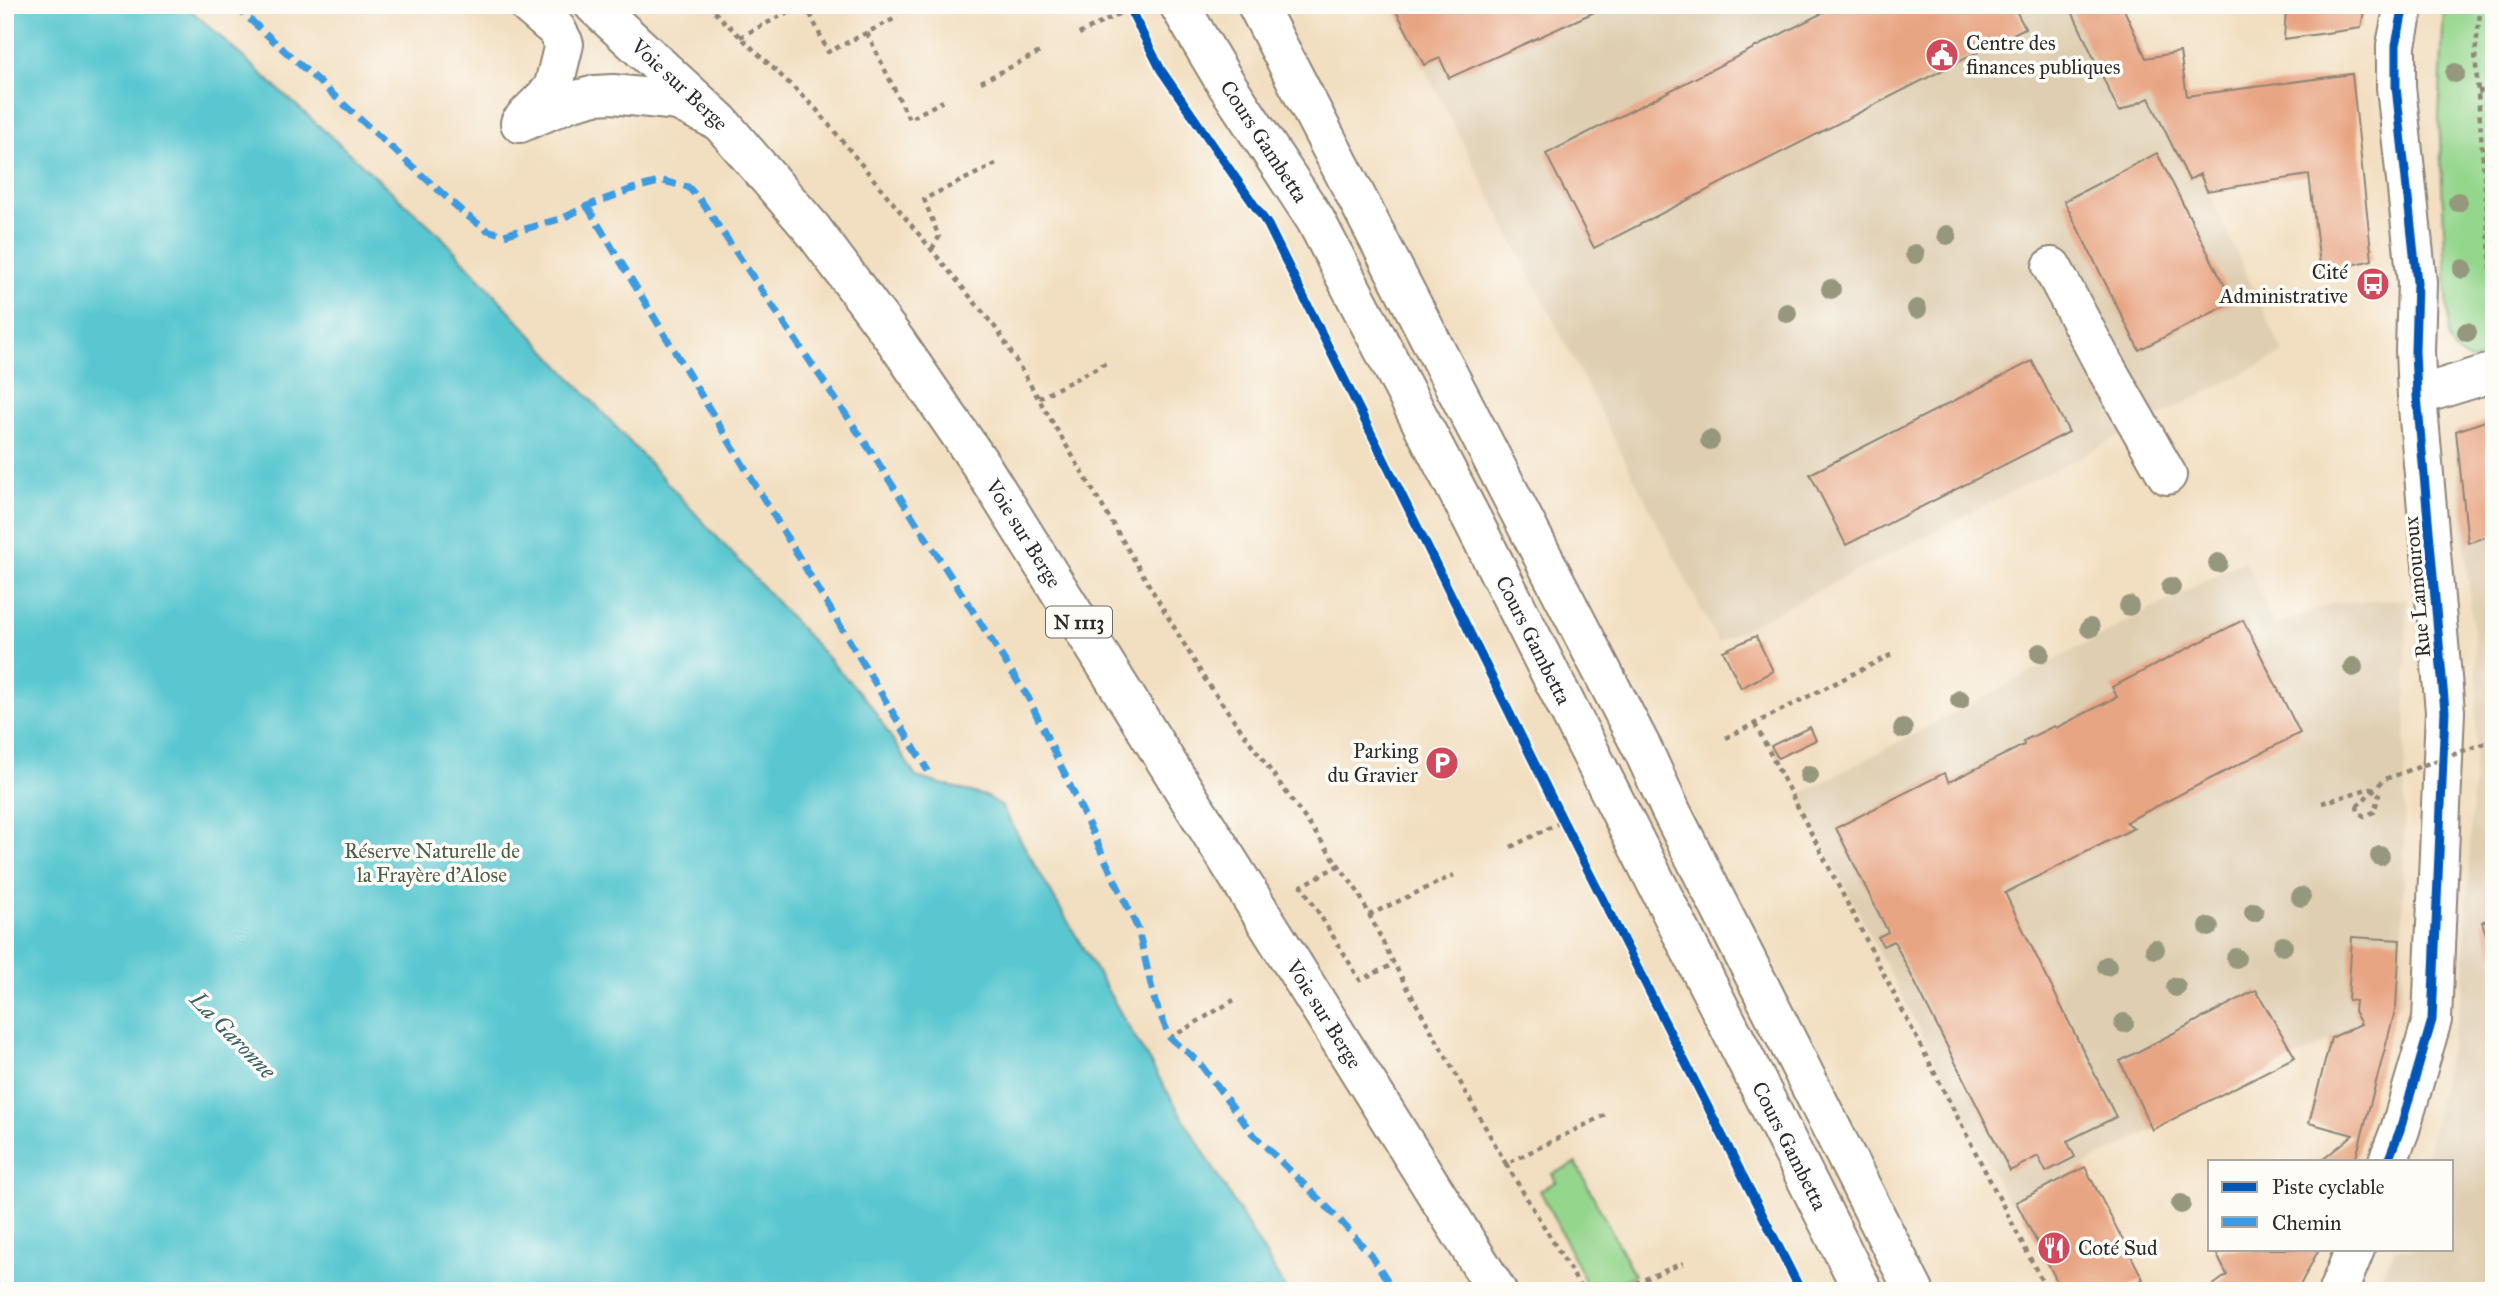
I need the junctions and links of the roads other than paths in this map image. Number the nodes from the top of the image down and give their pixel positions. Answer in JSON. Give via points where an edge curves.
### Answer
{"nodes":[{"id":1,"x":528,"y":5,"type":"edge"},
{"id":2,"x":594,"y":5,"type":"edge"},
{"id":3,"x":1179,"y":5,"type":"edge"},
{"id":4,"x":1257,"y":5,"type":"edge"},
{"id":5,"x":2404,"y":5,"type":"edge"},
{"id":6,"x":720,"y":121,"type":"junction"},
{"id":7,"x":2052,"y":267,"type":"dead end"},
{"id":8,"x":2494,"y":372,"type":"edge"},
{"id":9,"x":2417,"y":396,"type":"junction"},
{"id":10,"x":2167,"y":475,"type":"dead end"},
{"id":11,"x":2388,"y":1160,"type":"edge"},
{"id":12,"x":2355,"y":1250,"type":"edge"},
{"id":13,"x":1497,"y":1291,"type":"edge"},
{"id":14,"x":1863,"y":1291,"type":"edge"},
{"id":15,"x":1914,"y":1291,"type":"edge"},
{"id":16,"x":2338,"y":1291,"type":"edge"}],
"edges":[{"from":1,"to":6,"type":"main road","via":[[556,29],[564,44],[553,89],[520,122],[595,95],[613,94],[678,102]]},
{"from":2,"to":6,"type":"main road","name":"Voie sur Berge","number":"N 1113"},
{"from":3,"to":14,"type":"main road","name":"Cours Gambetta","via":[[1315,219]]},
{"from":4,"to":15,"type":"main road","via":[[1644,752]]},
{"from":5,"to":9,"type":"main road","name":"Rue Lamouroux","via":[[2396,45],[2396,87],[2417,282]]},
{"from":6,"to":13,"type":"main road","name":"Voie sur Berge","number":"N 1113","via":[[813,230],[979,462]]},
{"from":7,"to":10,"type":"main road"},
{"from":8,"to":9,"type":"main road"},
{"from":9,"to":11,"type":"main road","name":"Rue Lamouroux","via":[[2445,712],[2432,1020]]},
{"from":12,"to":16,"type":"main road"}]}
